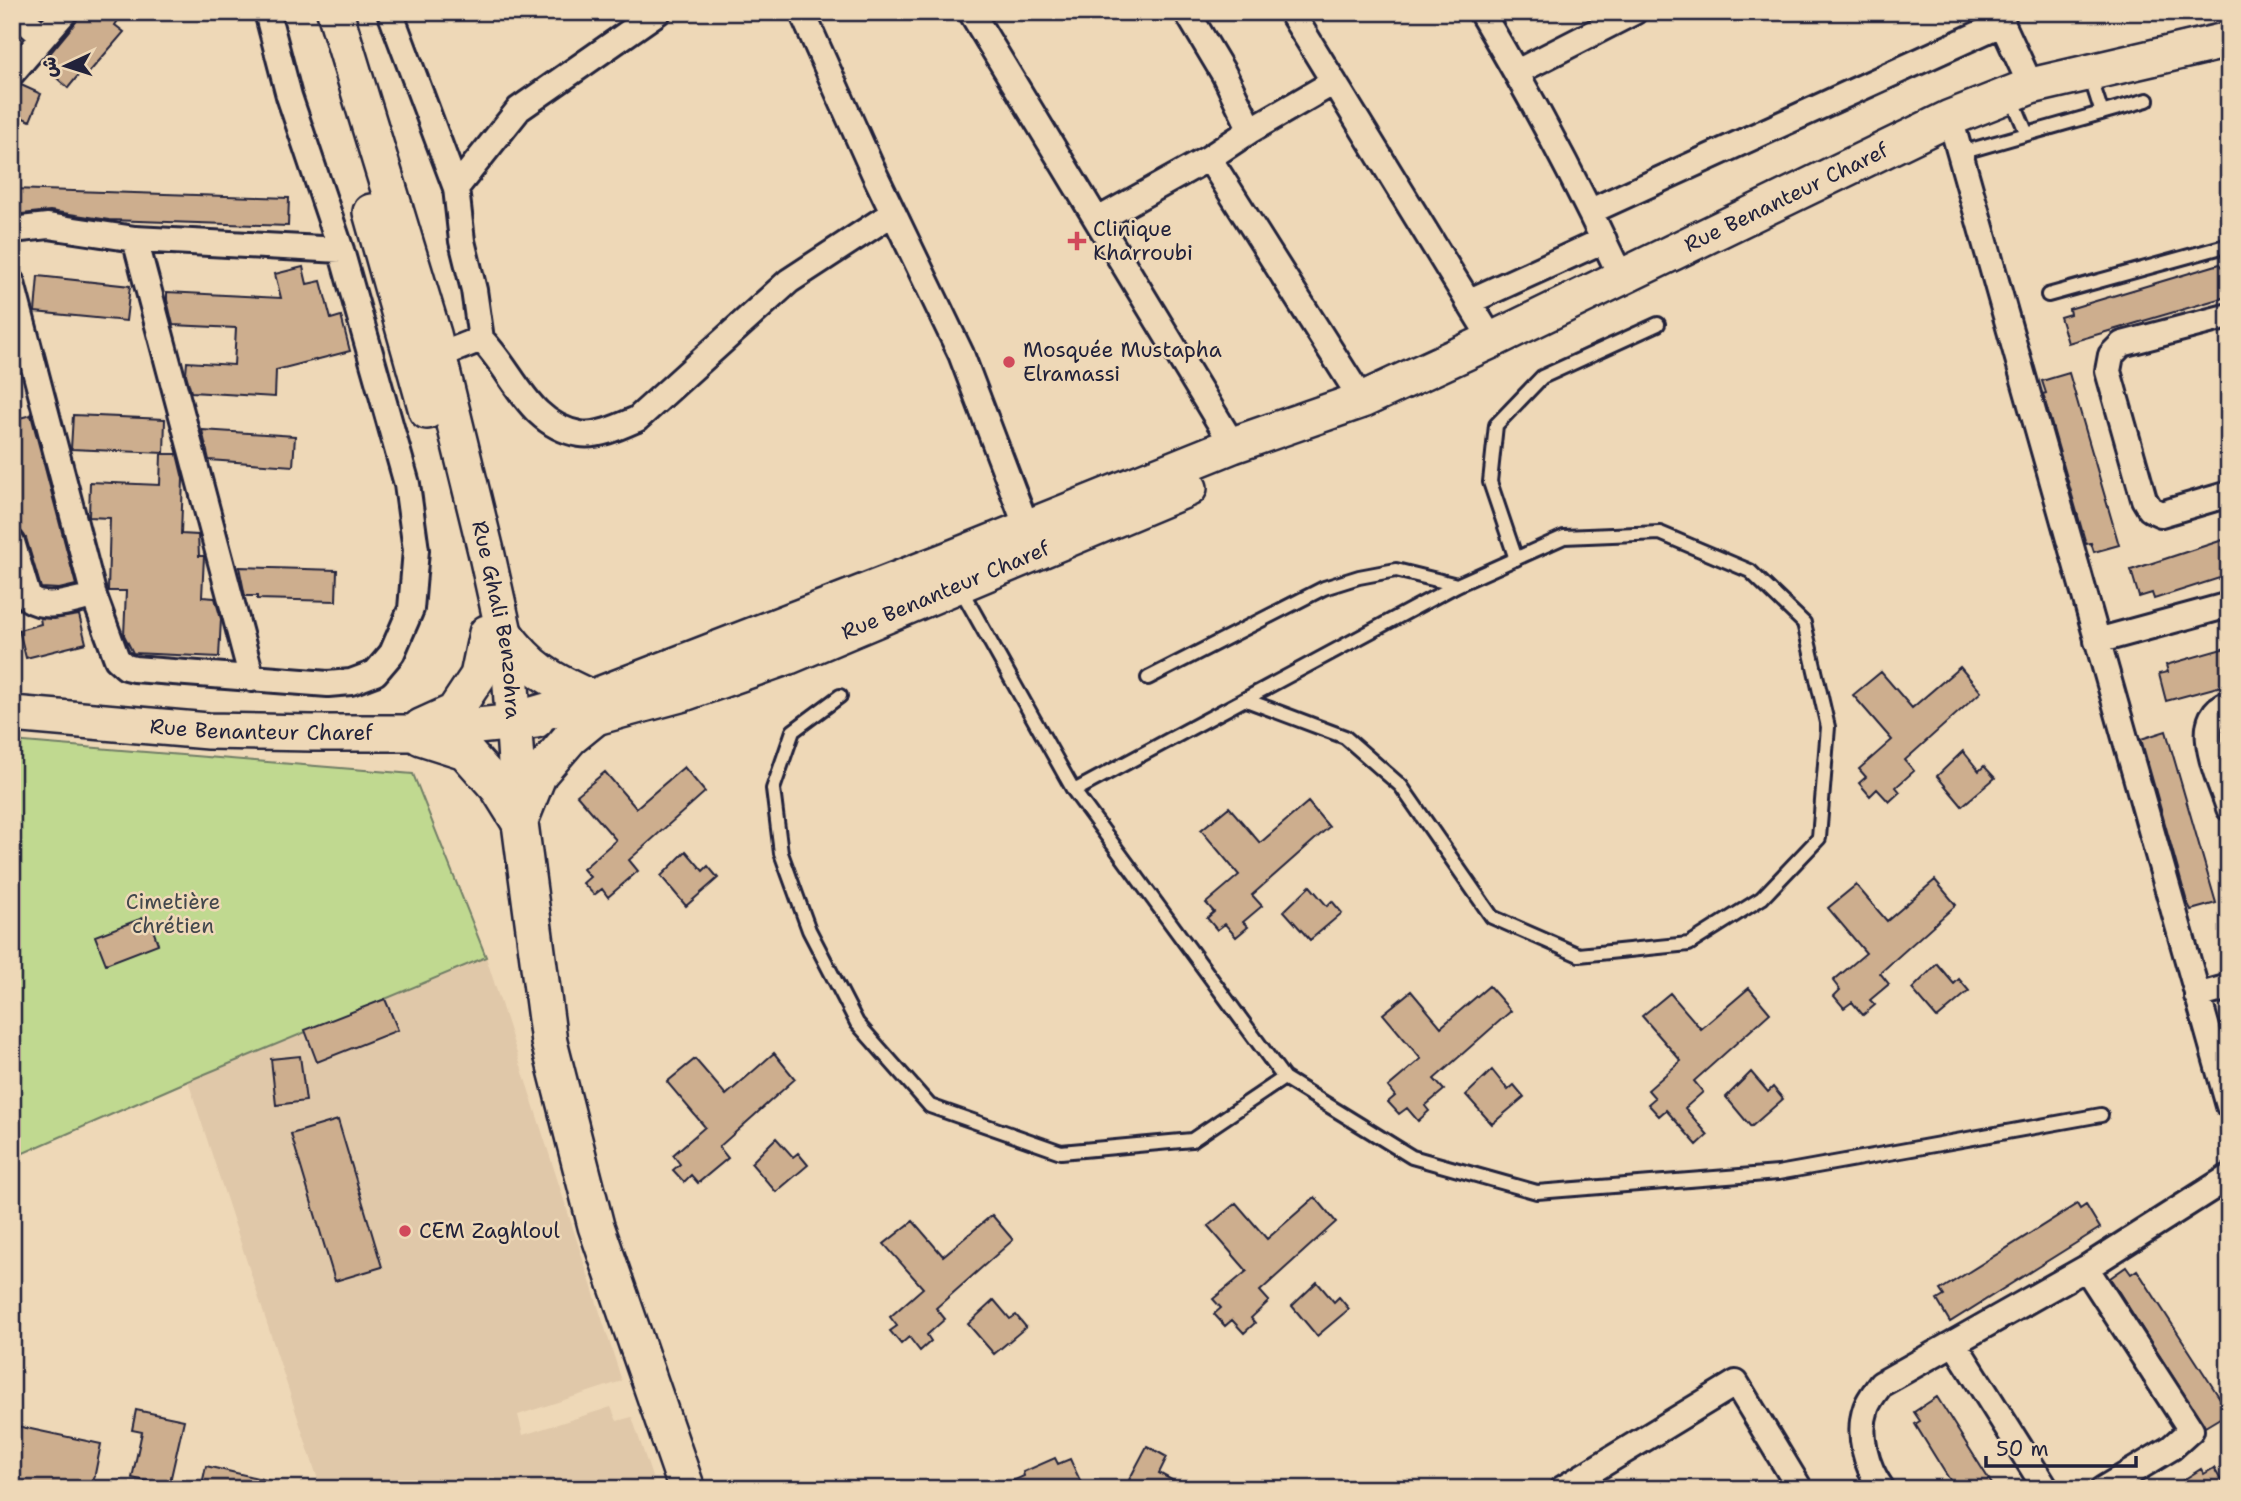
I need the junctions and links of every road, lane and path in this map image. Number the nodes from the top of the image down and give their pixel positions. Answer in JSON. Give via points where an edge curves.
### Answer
{"nodes":[{"id":1,"x":15,"y":12,"type":"edge"},
{"id":2,"x":65,"y":12,"type":"edge"},
{"id":3,"x":267,"y":12,"type":"edge"},
{"id":4,"x":316,"y":12,"type":"edge"},
{"id":5,"x":335,"y":12,"type":"edge"},
{"id":6,"x":390,"y":12,"type":"edge"},
{"id":7,"x":658,"y":12,"type":"edge"},
{"id":8,"x":802,"y":12,"type":"edge"},
{"id":9,"x":971,"y":12,"type":"edge"},
{"id":10,"x":1187,"y":12,"type":"edge"},
{"id":11,"x":1291,"y":12,"type":"edge"},
{"id":12,"x":1481,"y":12,"type":"edge"},
{"id":13,"x":1634,"y":12,"type":"edge"},
{"id":14,"x":2000,"y":18,"type":"edge"},
{"id":15,"x":43,"y":37,"type":"junction"},
{"id":16,"x":2229,"y":40,"type":"edge"},
{"id":17,"x":1517,"y":72,"type":"junction"},
{"id":18,"x":2088,"y":72,"type":"junction"},
{"id":19,"x":12,"y":73,"type":"edge"},
{"id":20,"x":1334,"y":82,"type":"junction"},
{"id":21,"x":2021,"y":90,"type":"junction"},
{"id":22,"x":2147,"y":100,"type":"dead end"},
{"id":23,"x":2102,"y":113,"type":"junction"},
{"id":24,"x":1950,"y":118,"type":"junction"},
{"id":25,"x":1251,"y":130,"type":"junction"},
{"id":26,"x":2026,"y":135,"type":"junction"},
{"id":27,"x":1960,"y":153,"type":"junction"},
{"id":28,"x":1209,"y":158,"type":"junction"},
{"id":29,"x":456,"y":188,"type":"junction"},
{"id":30,"x":1591,"y":211,"type":"junction"},
{"id":31,"x":893,"y":213,"type":"junction"},
{"id":32,"x":1098,"y":220,"type":"junction"},
{"id":33,"x":12,"y":230,"type":"edge"},
{"id":34,"x":135,"y":239,"type":"junction"},
{"id":35,"x":1604,"y":240,"type":"junction"},
{"id":36,"x":2229,"y":245,"type":"edge"},
{"id":37,"x":341,"y":250,"type":"junction"},
{"id":38,"x":1621,"y":276,"type":"junction"},
{"id":39,"x":12,"y":284,"type":"edge"},
{"id":40,"x":2048,"y":295,"type":"dead end"},
{"id":41,"x":1468,"y":302,"type":"junction"},
{"id":42,"x":2229,"y":316,"type":"edge"},
{"id":43,"x":1658,"y":324,"type":"dead end"},
{"id":44,"x":481,"y":339,"type":"junction"},
{"id":45,"x":1492,"y":341,"type":"junction"},
{"id":46,"x":438,"y":356,"type":"junction"},
{"id":47,"x":1362,"y":400,"type":"junction"},
{"id":48,"x":1233,"y":445,"type":"junction"},
{"id":49,"x":2229,"y":494,"type":"edge"},
{"id":50,"x":1027,"y":528,"type":"junction"},
{"id":51,"x":12,"y":542,"type":"edge"},
{"id":52,"x":1516,"y":559,"type":"junction"},
{"id":53,"x":952,"y":573,"type":"junction"},
{"id":54,"x":1457,"y":585,"type":"junction"},
{"id":55,"x":94,"y":596,"type":"junction"},
{"id":56,"x":2229,"y":605,"type":"edge"},
{"id":57,"x":496,"y":633,"type":"junction"},
{"id":58,"x":2096,"y":641,"type":"junction"},
{"id":59,"x":252,"y":678,"type":"junction"},
{"id":60,"x":1149,"y":678,"type":"dead end"},
{"id":61,"x":840,"y":696,"type":"dead end"},
{"id":62,"x":1246,"y":700,"type":"junction"},
{"id":63,"x":2229,"y":703,"type":"edge"},
{"id":64,"x":594,"y":707,"type":"junction"},
{"id":65,"x":12,"y":714,"type":"edge"},
{"id":66,"x":512,"y":721,"type":"junction"},
{"id":67,"x":408,"y":733,"type":"junction"},
{"id":68,"x":1074,"y":791,"type":"junction"},
{"id":69,"x":2229,"y":808,"type":"edge"},
{"id":70,"x":520,"y":823,"type":"junction"},
{"id":71,"x":2229,"y":987,"type":"edge"},
{"id":72,"x":2197,"y":996,"type":"junction"},
{"id":73,"x":1284,"y":1078,"type":"junction"},
{"id":74,"x":2229,"y":1106,"type":"edge"},
{"id":75,"x":2101,"y":1115,"type":"dead end"},
{"id":76,"x":2229,"y":1177,"type":"edge"},
{"id":77,"x":2086,"y":1268,"type":"junction"},
{"id":78,"x":1954,"y":1343,"type":"junction"},
{"id":79,"x":687,"y":1489,"type":"edge"},
{"id":80,"x":1562,"y":1489,"type":"edge"},
{"id":81,"x":1800,"y":1489,"type":"edge"},
{"id":82,"x":1882,"y":1489,"type":"edge"},
{"id":83,"x":2046,"y":1489,"type":"edge"},
{"id":84,"x":2103,"y":1489,"type":"edge"}],
"edges":[{"from":1,"to":15,"type":"street"},
{"from":2,"to":15,"type":"street"},
{"from":3,"to":37,"type":"street","via":[[289,96]]},
{"from":4,"to":57,"type":"main road","name":"Rue Ghali Benzohra","via":[[443,464]]},
{"from":5,"to":46,"type":"main road","name":"Rue Ghali Benzohra"},
{"from":6,"to":29,"type":"street"},
{"from":7,"to":29,"type":"street","via":[[519,109]]},
{"from":8,"to":31,"type":"street"},
{"from":9,"to":32,"type":"street"},
{"from":10,"to":25,"type":"street"},
{"from":11,"to":20,"type":"street"},
{"from":12,"to":17,"type":"street"},
{"from":13,"to":17,"type":"street"},
{"from":14,"to":21,"type":"street"},
{"from":14,"to":30,"type":"street"},
{"from":15,"to":19,"type":"street"},
{"from":16,"to":18,"type":"main road","name":"Rue Benanteur Charef"},
{"from":17,"to":30,"type":"street"},
{"from":18,"to":21,"type":"main road","name":"Rue Benanteur Charef"},
{"from":18,"to":23,"type":"lane"},
{"from":20,"to":25,"type":"street"},
{"from":20,"to":41,"type":"street"},
{"from":21,"to":24,"type":"main road","name":"Rue Benanteur Charef"},
{"from":21,"to":26,"type":"lane"},
{"from":22,"to":23,"type":"lane"},
{"from":23,"to":26,"type":"lane"},
{"from":24,"to":27,"type":"street"},
{"from":24,"to":38,"type":"main road","name":"Rue Benanteur Charef"},
{"from":25,"to":28,"type":"street"},
{"from":26,"to":27,"type":"lane"},
{"from":27,"to":58,"type":"street"},
{"from":28,"to":32,"type":"street"},
{"from":28,"to":47,"type":"street"},
{"from":29,"to":44,"type":"street"},
{"from":30,"to":35,"type":"street"},
{"from":31,"to":44,"type":"street","via":[[789,281],[637,419],[609,430],[581,435],[551,423],[531,408],[497,355]]},
{"from":31,"to":50,"type":"street","via":[[961,354]]},
{"from":32,"to":48,"type":"street"},
{"from":33,"to":34,"type":"street","via":[[48,226]]},
{"from":34,"to":37,"type":"street"},
{"from":34,"to":59,"type":"street"},
{"from":35,"to":38,"type":"street"},
{"from":35,"to":41,"type":"street"},
{"from":36,"to":40,"type":"lane"},
{"from":37,"to":59,"type":"street","via":[[407,484],[416,550],[411,609],[392,653],[376,673],[328,684]]},
{"from":38,"to":45,"type":"main road","name":"Rue Benanteur Charef"},
{"from":39,"to":55,"type":"street"},
{"from":41,"to":45,"type":"street"},
{"from":42,"to":49,"type":"street","via":[[2122,344],[2111,355],[2108,371],[2150,509],[2161,514]]},
{"from":43,"to":52,"type":"lane","via":[[1542,377],[1496,425],[1490,482]]},
{"from":44,"to":46,"type":"street"},
{"from":45,"to":47,"type":"main road","name":"Rue Benanteur Charef"},
{"from":46,"to":57,"type":"main road","name":"Rue Ghali Benzohra"},
{"from":47,"to":48,"type":"main road","name":"Rue Benanteur Charef"},
{"from":47,"to":53,"type":"main road","name":"Rue Benanteur Charef","via":[[1297,442]]},
{"from":48,"to":50,"type":"main road","name":"Rue Benanteur Charef"},
{"from":50,"to":53,"type":"main road","name":"Rue Benanteur Charef"},
{"from":51,"to":55,"type":"street","via":[[25,591],[38,604]]},
{"from":52,"to":54,"type":"lane"},
{"from":52,"to":62,"type":"lane","via":[[1564,537],[1660,533],[1750,570],[1804,622],[1828,727],[1819,838],[1762,898],[1689,944],[1579,955],[1492,917],[1401,786],[1345,737]]},
{"from":53,"to":64,"type":"main road","name":"Rue Benanteur Charef"},
{"from":53,"to":68,"type":"lane"},
{"from":54,"to":60,"type":"lane","via":[[1395,570],[1359,577],[1324,588]]},
{"from":54,"to":62,"type":"lane"},
{"from":55,"to":59,"type":"street","via":[[110,646],[126,667]]},
{"from":56,"to":58,"type":"street"},
{"from":57,"to":64,"type":"main road","via":[[554,682]]},
{"from":57,"to":66,"type":"main road","name":"Rue Ghali Benzohra","via":[[509,655]]},
{"from":57,"to":67,"type":"main road","via":[[478,676],[454,712]]},
{"from":58,"to":72,"type":"street"},
{"from":61,"to":73,"type":"lane","via":[[793,732],[773,789],[781,853],[809,930],[857,1023],[930,1106],[1061,1152],[1192,1140]]},
{"from":62,"to":68,"type":"lane"},
{"from":63,"to":69,"type":"street","via":[[2219,706],[2210,718],[2207,736]]},
{"from":64,"to":66,"type":"main road","name":"Rue Benanteur Charef"},
{"from":64,"to":70,"type":"main road","via":[[539,774]]},
{"from":65,"to":67,"type":"main road","name":"Rue Benanteur Charef","via":[[208,731]]},
{"from":66,"to":67,"type":"main road","name":"Rue Benanteur Charef"},
{"from":66,"to":70,"type":"main road","name":"Rue Ghali Benzohra"},
{"from":67,"to":70,"type":"main road","via":[[465,751],[498,788]]},
{"from":68,"to":73,"type":"lane"},
{"from":70,"to":79,"type":"main road","name":"Rue Ghali Benzohra","via":[[550,1042],[596,1226]]},
{"from":71,"to":72,"type":"street"},
{"from":72,"to":74,"type":"street"},
{"from":73,"to":75,"type":"lane","via":[[1412,1157],[1537,1192],[1778,1173]]},
{"from":76,"to":77,"type":"street"},
{"from":77,"to":78,"type":"street"},
{"from":77,"to":84,"type":"street","via":[[2191,1430],[2171,1448]]},
{"from":78,"to":82,"type":"street","via":[[1881,1384],[1866,1406],[1861,1431],[1866,1456]]},
{"from":78,"to":83,"type":"street"},
{"from":80,"to":81,"type":"street","via":[[1736,1382]]}]}
